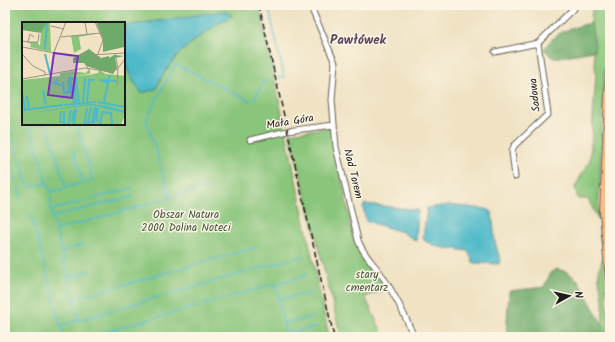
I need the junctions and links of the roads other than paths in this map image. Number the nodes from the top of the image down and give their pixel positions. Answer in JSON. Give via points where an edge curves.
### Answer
{"nodes":[{"id":1,"x":310,"y":5,"type":"edge"},
{"id":2,"x":576,"y":5,"type":"edge"},
{"id":3,"x":538,"y":43,"type":"junction"},
{"id":4,"x":495,"y":52,"type":"dead end"},
{"id":5,"x":610,"y":72,"type":"edge"},
{"id":6,"x":334,"y":125,"type":"junction"},
{"id":7,"x":250,"y":140,"type":"dead end"},
{"id":8,"x":515,"y":177,"type":"dead end"},
{"id":9,"x":610,"y":280,"type":"edge"},
{"id":10,"x":414,"y":337,"type":"edge"}],
"edges":[{"from":1,"to":6,"type":"street","name":"Nad Torem","via":[[335,63],[332,100]]},
{"from":2,"to":3,"type":"street"},
{"from":3,"to":4,"type":"street"},
{"from":3,"to":8,"type":"street","name":"Sadowa","via":[[548,114],[514,146],[512,151]]},
{"from":5,"to":9,"type":"highway","via":[[604,212]]},
{"from":6,"to":7,"type":"street","name":"Mała Góra","via":[[287,131]]},
{"from":6,"to":10,"type":"street","name":"Nad Torem","via":[[339,162],[359,245],[382,275]]}]}
